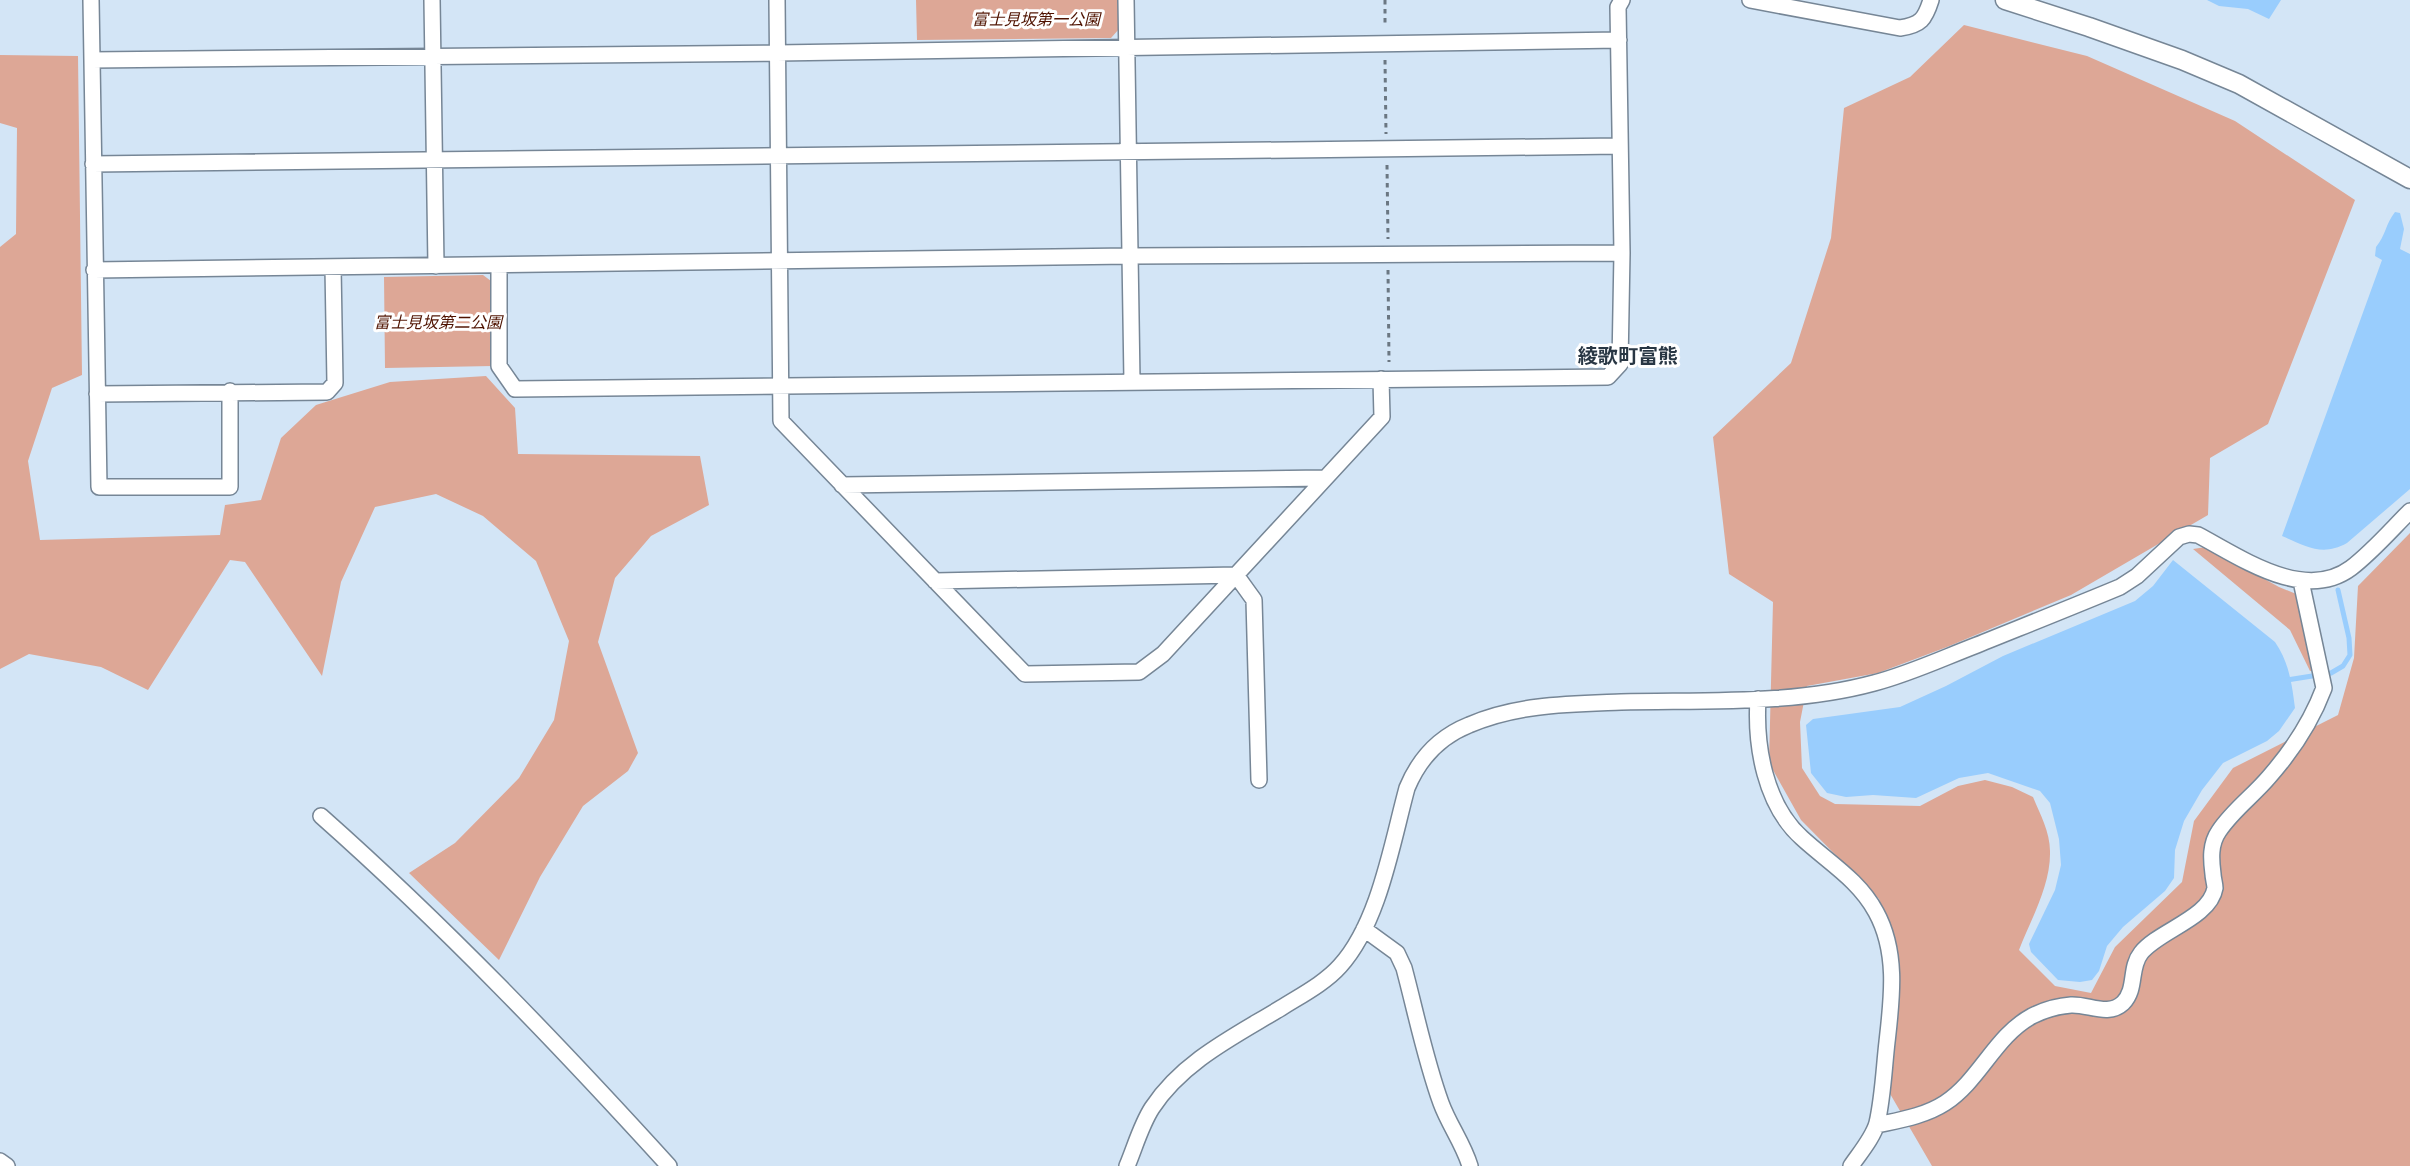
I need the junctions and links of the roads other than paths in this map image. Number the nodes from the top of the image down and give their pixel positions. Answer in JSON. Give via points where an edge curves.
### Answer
{"nodes":[{"id":1,"x":91,"y":0,"type":"edge"},
{"id":2,"x":432,"y":0,"type":"edge"},
{"id":3,"x":777,"y":0,"type":"edge"},
{"id":4,"x":1126,"y":0,"type":"edge"},
{"id":5,"x":1622,"y":0,"type":"edge"},
{"id":6,"x":1750,"y":0,"type":"edge"},
{"id":7,"x":1931,"y":0,"type":"edge"},
{"id":8,"x":2005,"y":0,"type":"edge"},
{"id":9,"x":1618,"y":40,"type":"junction"},
{"id":10,"x":1127,"y":47,"type":"junction"},
{"id":11,"x":777,"y":53,"type":"junction"},
{"id":12,"x":432,"y":56,"type":"junction"},
{"id":13,"x":92,"y":60,"type":"junction"},
{"id":14,"x":1620,"y":146,"type":"junction"},
{"id":15,"x":1128,"y":152,"type":"junction"},
{"id":16,"x":778,"y":156,"type":"junction"},
{"id":17,"x":434,"y":160,"type":"junction"},
{"id":18,"x":93,"y":164,"type":"junction"},
{"id":19,"x":2410,"y":179,"type":"edge"},
{"id":20,"x":1622,"y":253,"type":"junction"},
{"id":21,"x":1130,"y":256,"type":"junction"},
{"id":22,"x":779,"y":262,"type":"junction"},
{"id":23,"x":436,"y":266,"type":"junction"},
{"id":24,"x":499,"y":266,"type":"junction"},
{"id":25,"x":333,"y":267,"type":"junction"},
{"id":26,"x":94,"y":270,"type":"junction"},
{"id":27,"x":1385,"y":379,"type":"junction"},
{"id":28,"x":1132,"y":381,"type":"junction"},
{"id":29,"x":779,"y":387,"type":"junction"},
{"id":30,"x":230,"y":391,"type":"junction"},
{"id":31,"x":97,"y":394,"type":"junction"},
{"id":32,"x":1324,"y":478,"type":"junction"},
{"id":33,"x":842,"y":485,"type":"junction"},
{"id":34,"x":2410,"y":511,"type":"edge"},
{"id":35,"x":1236,"y":575,"type":"junction"},
{"id":36,"x":935,"y":581,"type":"junction"},
{"id":37,"x":2301,"y":581,"type":"junction"},
{"id":38,"x":1758,"y":699,"type":"junction"},
{"id":39,"x":1259,"y":780,"type":"dead end"},
{"id":40,"x":321,"y":816,"type":"dead end"},
{"id":41,"x":1364,"y":928,"type":"junction"},
{"id":42,"x":1877,"y":1125,"type":"junction"},
{"id":43,"x":0,"y":1161,"type":"edge"},
{"id":44,"x":7,"y":1166,"type":"edge"},
{"id":45,"x":669,"y":1166,"type":"edge"},
{"id":46,"x":1127,"y":1166,"type":"edge"},
{"id":47,"x":1470,"y":1166,"type":"edge"},
{"id":48,"x":1851,"y":1166,"type":"edge"}],
"edges":[{"from":1,"to":13,"type":"street"},
{"from":2,"to":12,"type":"street"},
{"from":3,"to":11,"type":"street"},
{"from":4,"to":10,"type":"street"},
{"from":5,"to":9,"type":"street","via":[[1618,7]]},
{"from":6,"to":7,"type":"street","via":[[1900,28],[1915,26],[1926,15]]},
{"from":8,"to":19,"type":"street","via":[[2090,27],[2240,84]]},
{"from":9,"to":10,"type":"street"},
{"from":9,"to":14,"type":"street"},
{"from":10,"to":11,"type":"street"},
{"from":10,"to":15,"type":"street"},
{"from":11,"to":12,"type":"street"},
{"from":11,"to":16,"type":"street"},
{"from":12,"to":13,"type":"street"},
{"from":12,"to":17,"type":"street"},
{"from":13,"to":18,"type":"street"},
{"from":14,"to":15,"type":"street"},
{"from":14,"to":20,"type":"street"},
{"from":15,"to":16,"type":"street"},
{"from":15,"to":21,"type":"street"},
{"from":16,"to":17,"type":"street"},
{"from":16,"to":22,"type":"street"},
{"from":17,"to":18,"type":"street"},
{"from":17,"to":23,"type":"street"},
{"from":18,"to":26,"type":"street"},
{"from":20,"to":21,"type":"street"},
{"from":20,"to":27,"type":"street","via":[[1620,364],[1608,377]]},
{"from":21,"to":22,"type":"street"},
{"from":21,"to":28,"type":"street"},
{"from":22,"to":24,"type":"street"},
{"from":22,"to":29,"type":"street"},
{"from":23,"to":24,"type":"street"},
{"from":23,"to":25,"type":"street"},
{"from":24,"to":29,"type":"street","via":[[499,366],[515,389]]},
{"from":25,"to":26,"type":"street"},
{"from":25,"to":30,"type":"street","via":[[335,383],[327,392]]},
{"from":26,"to":31,"type":"street"},
{"from":27,"to":28,"type":"street"},
{"from":27,"to":32,"type":"street","via":[[1382,417]]},
{"from":28,"to":29,"type":"street"},
{"from":29,"to":33,"type":"street","via":[[781,421]]},
{"from":30,"to":31,"type":"street"},
{"from":30,"to":31,"type":"street","via":[[230,487],[99,487]]},
{"from":32,"to":33,"type":"street"},
{"from":32,"to":35,"type":"street"},
{"from":33,"to":36,"type":"street"},
{"from":34,"to":37,"type":"street","via":[[2350,569],[2334,577]]},
{"from":35,"to":36,"type":"street"},
{"from":35,"to":36,"type":"street","via":[[1163,654],[1139,672],[1024,674]]},
{"from":35,"to":39,"type":"street","via":[[1254,600]]},
{"from":37,"to":38,"type":"street","via":[[2274,575],[2198,535],[2189,534],[2179,537],[2120,587],[1936,662],[1874,683]]},
{"from":37,"to":42,"type":"street","via":[[2324,688],[2289,752],[2218,832],[2212,847],[2215,888],[2210,899],[2139,954],[2131,993],[2117,1008],[2072,1005],[2047,1009],[2030,1017],[2012,1030],[1947,1102],[1927,1113]]},
{"from":38,"to":41,"type":"street","via":[[1567,704],[1522,709],[1468,725],[1444,739],[1423,759],[1410,780],[1374,908]]},
{"from":38,"to":42,"type":"street","via":[[1756,722],[1763,773],[1780,810],[1800,837],[1860,888],[1887,939],[1893,967]]},
{"from":40,"to":45,"type":"street","via":[[486,972]]},
{"from":41,"to":46,"type":"street","via":[[1340,967],[1210,1051],[1186,1071],[1153,1106]]},
{"from":41,"to":47,"type":"street","via":[[1396,953],[1404,968],[1432,1079]]},
{"from":42,"to":48,"type":"street"},
{"from":43,"to":44,"type":"street"}]}
